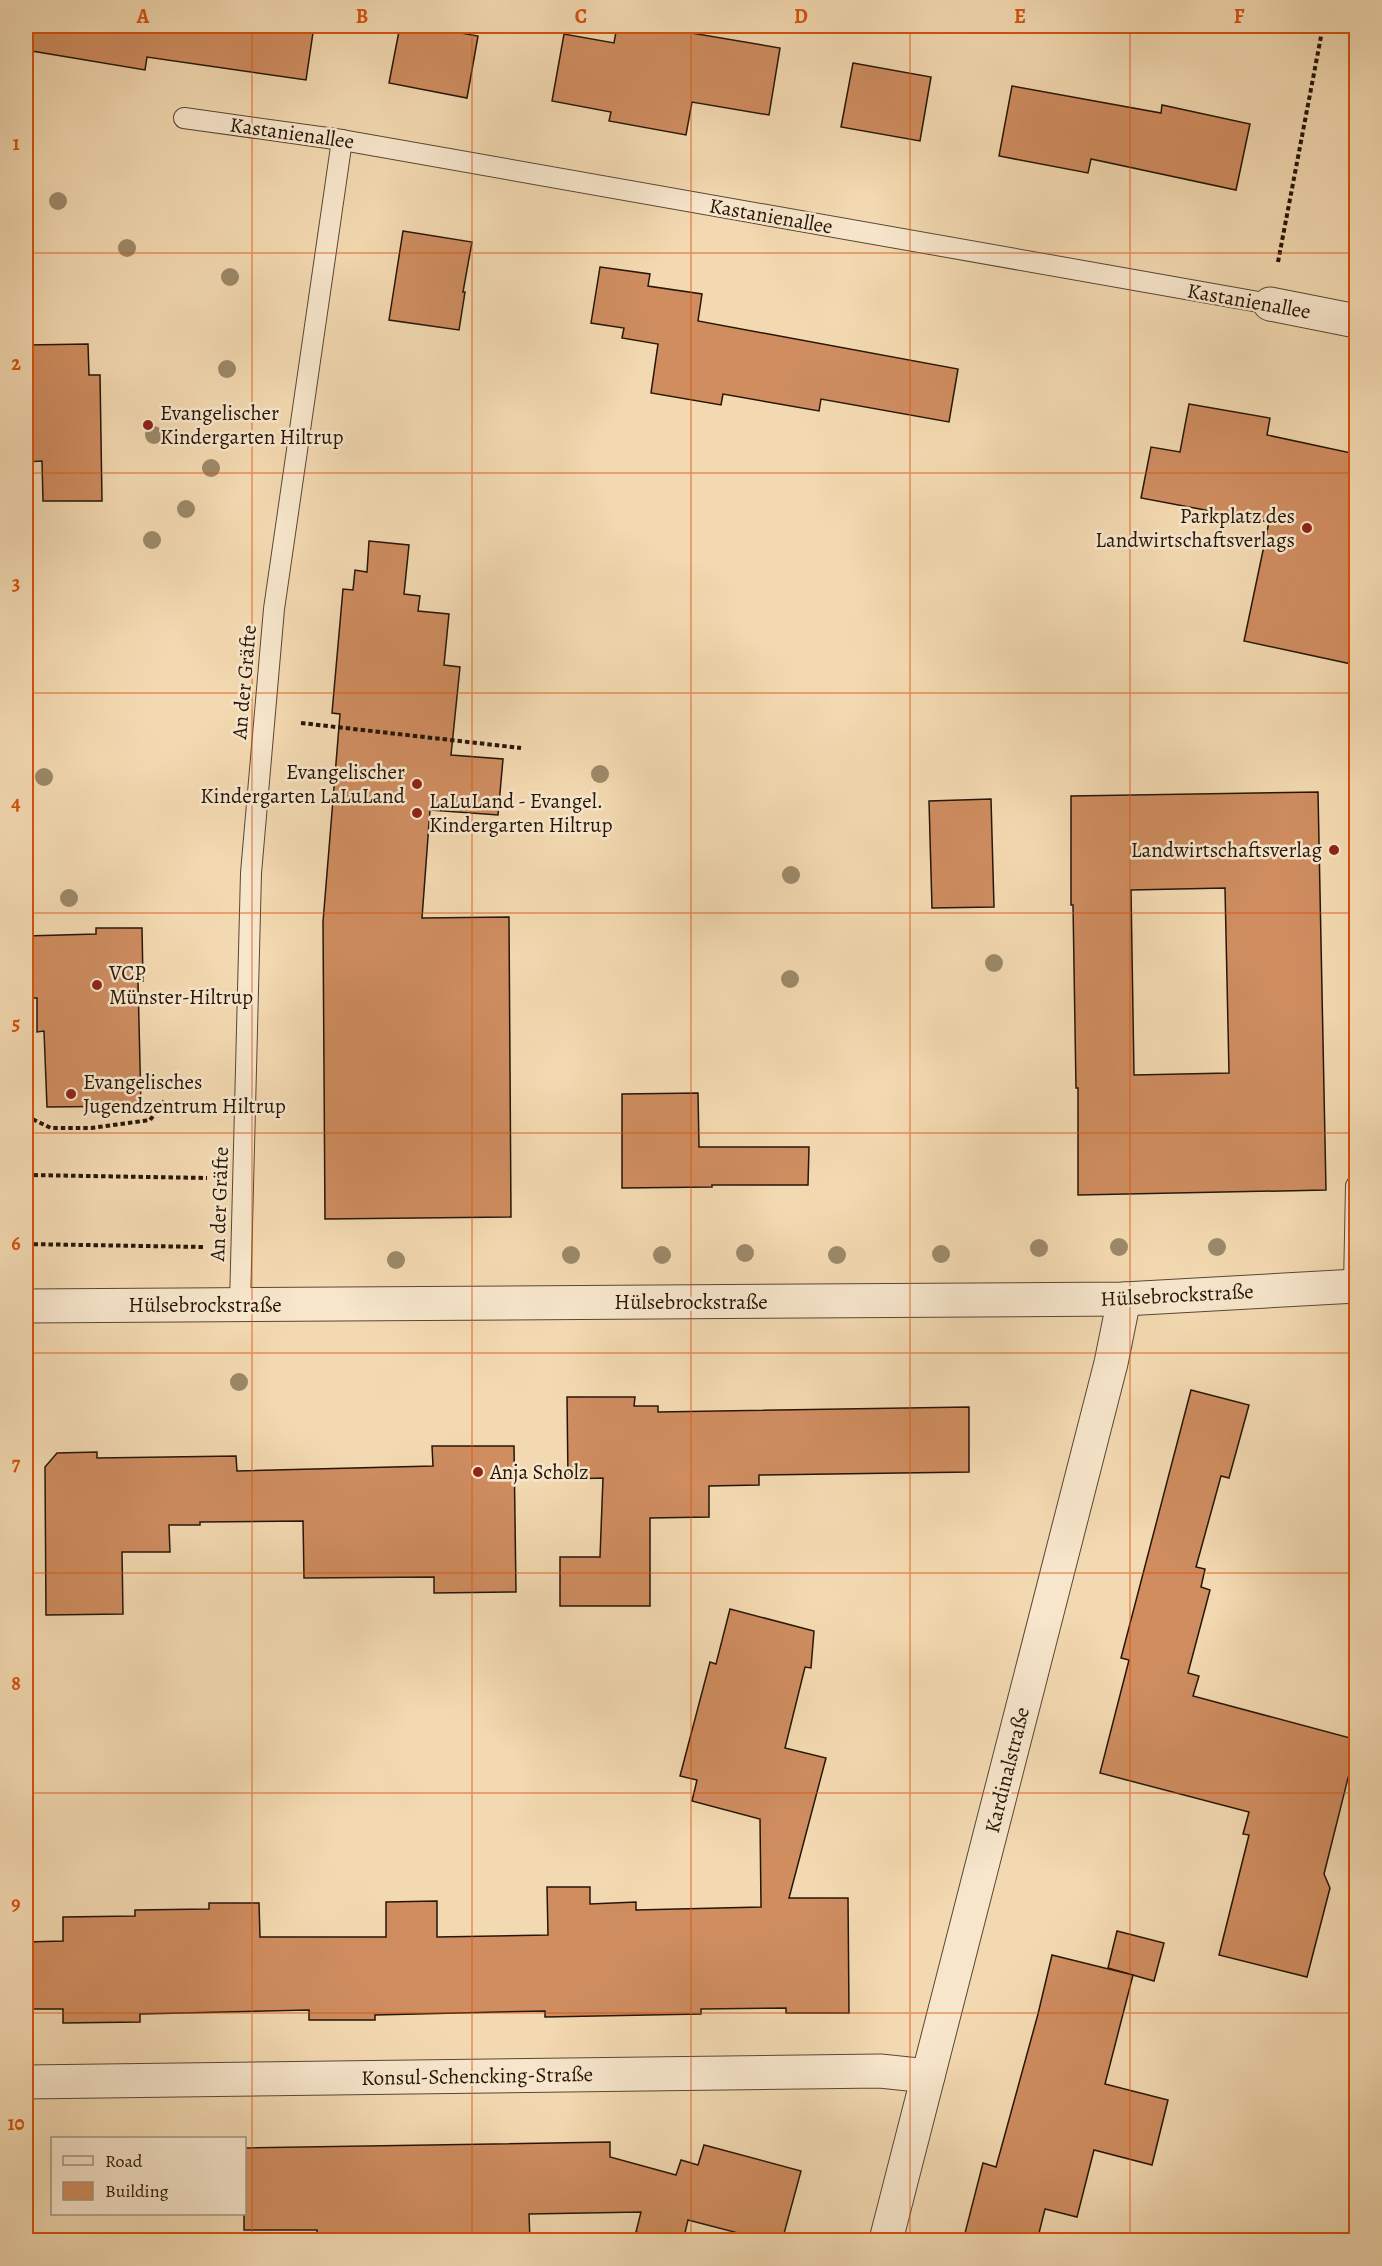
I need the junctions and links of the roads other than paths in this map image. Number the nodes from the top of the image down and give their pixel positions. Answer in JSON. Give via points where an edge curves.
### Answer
{"nodes":[{"id":1,"x":184,"y":118,"type":"dead end"},
{"id":2,"x":342,"y":140,"type":"junction"},
{"id":3,"x":1270,"y":304,"type":"joint"},
{"id":4,"x":1356,"y":321,"type":"edge"},
{"id":5,"x":1356,"y":1186,"type":"edge"},
{"id":6,"x":1355,"y":1286,"type":"edge"},
{"id":7,"x":1124,"y":1299,"type":"junction"},
{"id":8,"x":240,"y":1304,"type":"junction"},
{"id":9,"x":26,"y":1306,"type":"edge"},
{"id":10,"x":928,"y":2076,"type":"junction"},
{"id":11,"x":26,"y":2082,"type":"edge"},
{"id":12,"x":886,"y":2241,"type":"edge"}],
"edges":[{"from":1,"to":2,"type":"lane","name":"Kastanienallee"},
{"from":2,"to":3,"type":"lane","name":"Kastanienallee"},
{"from":2,"to":8,"type":"lane","name":"An der Gräfte","via":[[274,609],[251,873]]},
{"from":3,"to":4,"type":"street","name":"Kastanienallee"},
{"from":5,"to":6,"type":"lane"},
{"from":6,"to":7,"type":"street","name":"Hülsebrockstraße"},
{"from":7,"to":8,"type":"street","name":"Hülsebrockstraße"},
{"from":7,"to":10,"type":"street","name":"Kardinalstraße","via":[[1111,1363]]},
{"from":8,"to":9,"type":"street","name":"Hülsebrockstraße"},
{"from":10,"to":11,"type":"street","name":"Konsul-Schencking-Straße","via":[[880,2071]]},
{"from":10,"to":12,"type":"street","name":"Kardinalstraße"}]}
